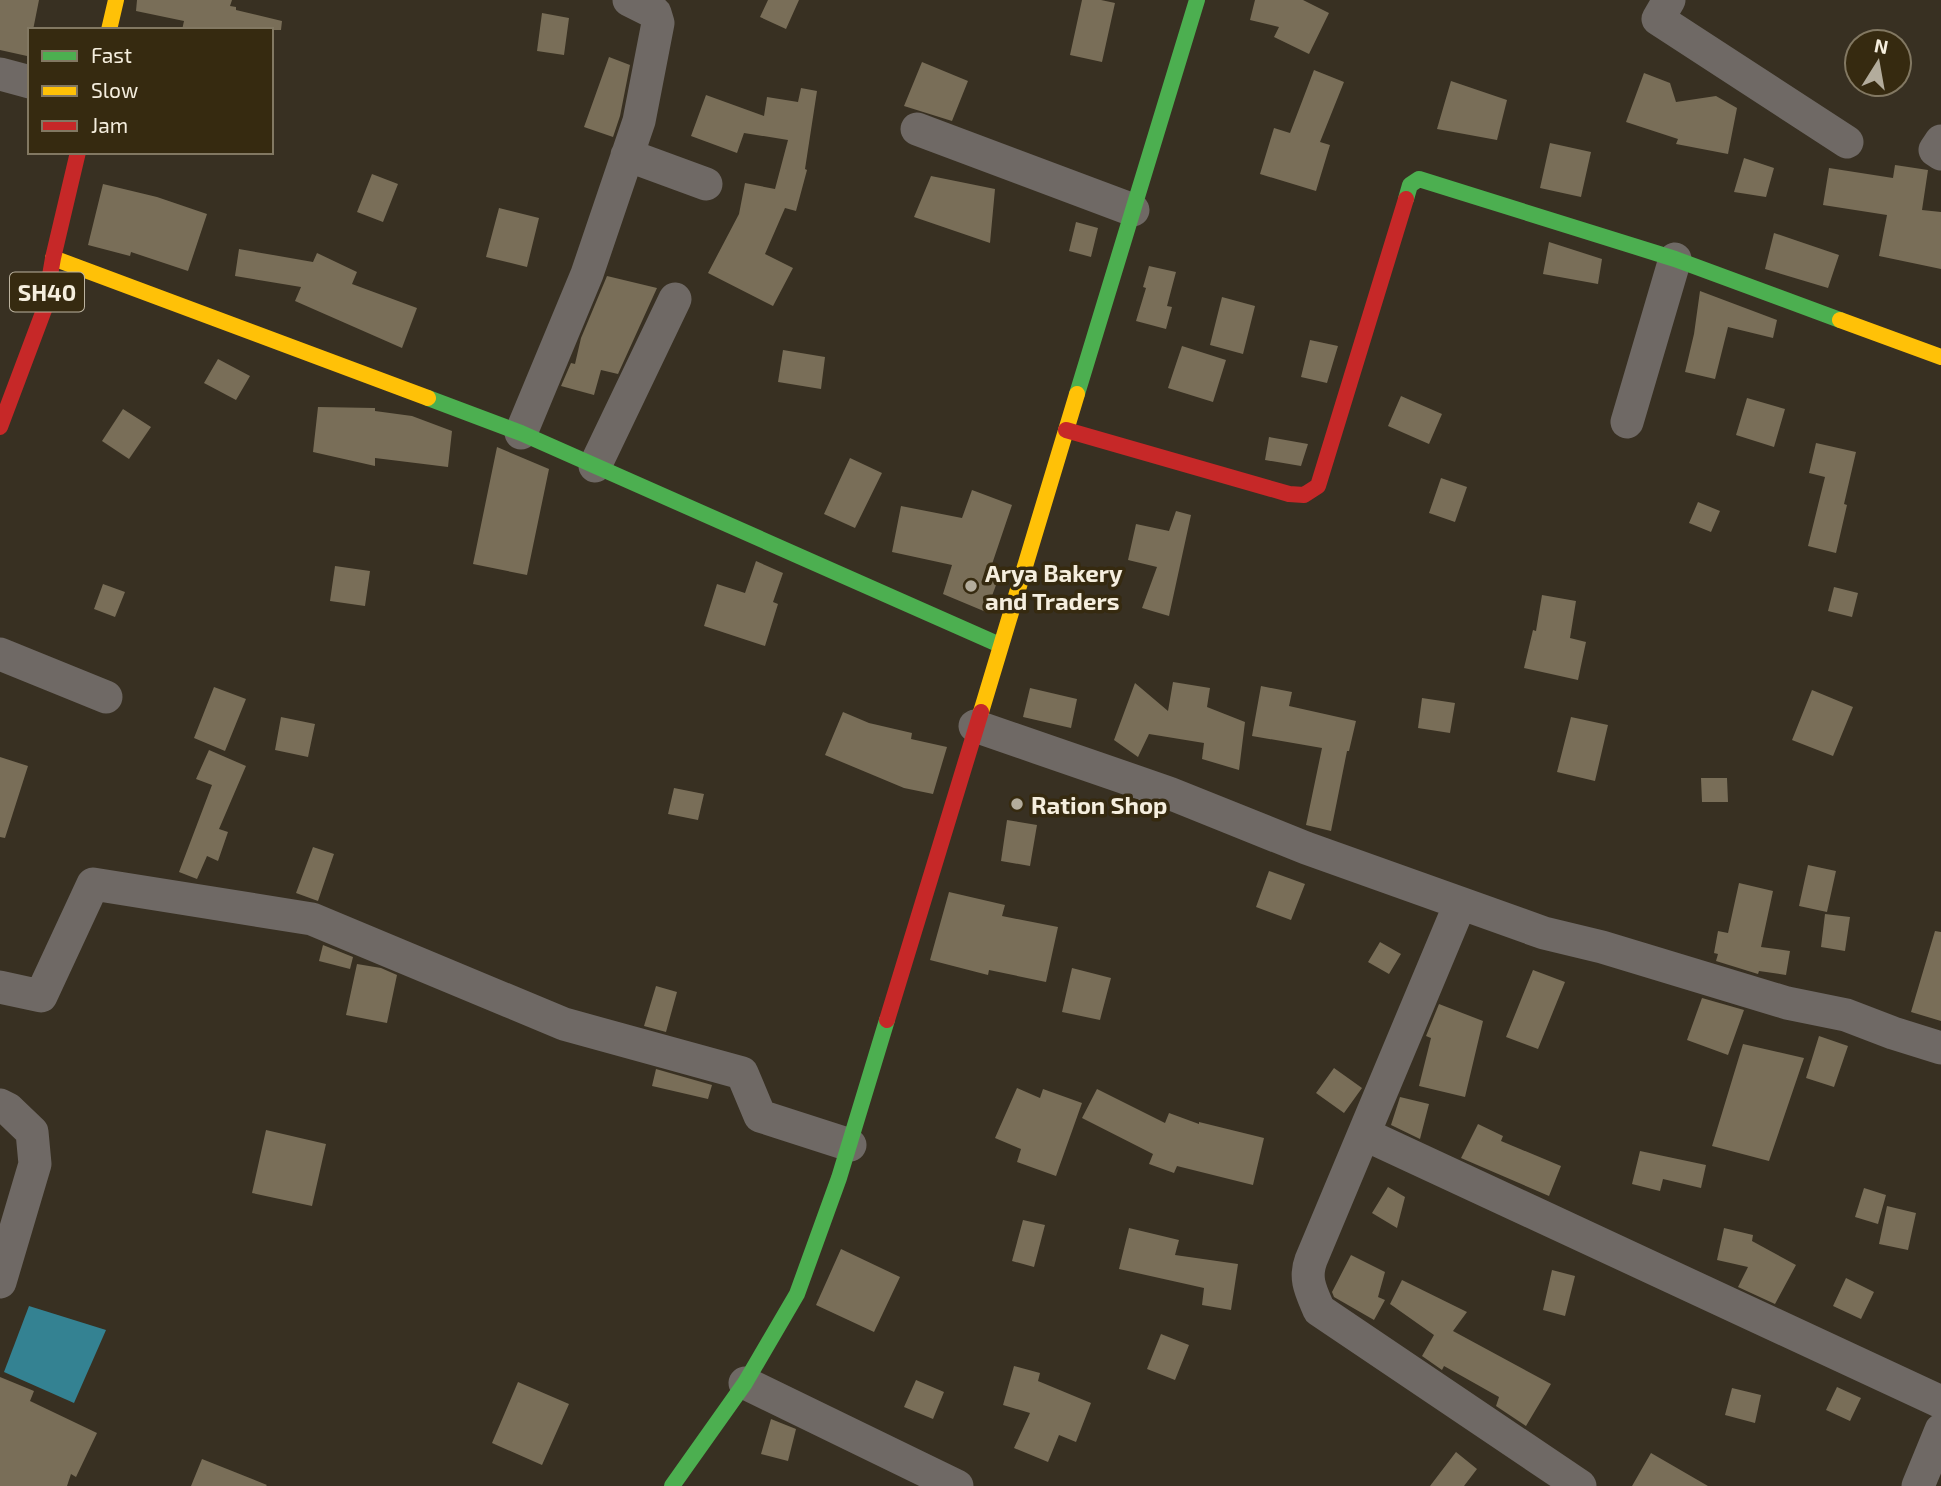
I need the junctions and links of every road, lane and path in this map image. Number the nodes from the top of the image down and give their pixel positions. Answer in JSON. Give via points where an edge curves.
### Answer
{"nodes":[{"id":1,"x":116,"y":0,"type":"edge"},
{"id":2,"x":629,"y":0,"type":"edge"},
{"id":3,"x":1197,"y":0,"type":"edge"},
{"id":4,"x":1669,"y":0,"type":"edge"},
{"id":5,"x":109,"y":28,"type":"edge"},
{"id":6,"x":0,"y":74,"type":"edge"},
{"id":7,"x":28,"y":81,"type":"edge"},
{"id":8,"x":917,"y":128,"type":"dead end"},
{"id":9,"x":1941,"y":141,"type":"edge"},
{"id":10,"x":1847,"y":142,"type":"dead end"},
{"id":11,"x":78,"y":154,"type":"edge"},
{"id":12,"x":1941,"y":154,"type":"edge"},
{"id":13,"x":628,"y":155,"type":"junction"},
{"id":14,"x":706,"y":184,"type":"dead end"},
{"id":15,"x":1133,"y":210,"type":"junction"},
{"id":16,"x":53,"y":258,"type":"junction"},
{"id":17,"x":1675,"y":260,"type":"junction"},
{"id":18,"x":675,"y":299,"type":"dead end"},
{"id":19,"x":1941,"y":357,"type":"edge"},
{"id":20,"x":1627,"y":422,"type":"dead end"},
{"id":21,"x":0,"y":427,"type":"edge"},
{"id":22,"x":1066,"y":430,"type":"junction"},
{"id":23,"x":521,"y":433,"type":"junction"},
{"id":24,"x":595,"y":466,"type":"junction"},
{"id":25,"x":1000,"y":645,"type":"junction"},
{"id":26,"x":0,"y":654,"type":"edge"},
{"id":27,"x":106,"y":697,"type":"dead end"},
{"id":28,"x":975,"y":726,"type":"junction"},
{"id":29,"x":1460,"y":904,"type":"junction"},
{"id":30,"x":0,"y":987,"type":"edge"},
{"id":31,"x":1941,"y":1048,"type":"edge"},
{"id":32,"x":0,"y":1105,"type":"edge"},
{"id":33,"x":1364,"y":1134,"type":"junction"},
{"id":34,"x":849,"y":1145,"type":"junction"},
{"id":35,"x":0,"y":1282,"type":"edge"},
{"id":36,"x":745,"y":1383,"type":"junction"},
{"id":37,"x":1941,"y":1402,"type":"edge"},
{"id":38,"x":1941,"y":1430,"type":"edge"},
{"id":39,"x":672,"y":1486,"type":"edge"},
{"id":40,"x":957,"y":1486,"type":"edge"},
{"id":41,"x":1580,"y":1486,"type":"edge"},
{"id":42,"x":1918,"y":1486,"type":"edge"}],
"edges":[{"from":1,"to":5,"type":"street"},
{"from":2,"to":13,"type":"street","via":[[655,13],[658,23]]},
{"from":3,"to":15,"type":"street"},
{"from":4,"to":10,"type":"street","via":[[1658,19]]},
{"from":6,"to":7,"type":"street"},
{"from":8,"to":15,"type":"street"},
{"from":9,"to":12,"type":"street","via":[[1935,150]]},
{"from":11,"to":16,"type":"street","number":"SH40"},
{"from":13,"to":14,"type":"street"},
{"from":13,"to":23,"type":"street","via":[[587,274]]},
{"from":15,"to":22,"type":"street"},
{"from":16,"to":21,"type":"street","number":"SH40","via":[[44,310]]},
{"from":16,"to":23,"type":"street"},
{"from":17,"to":19,"type":"street"},
{"from":17,"to":20,"type":"street"},
{"from":17,"to":22,"type":"street","via":[[1419,179],[1410,185],[1318,486],[1304,495],[1289,494]]},
{"from":18,"to":24,"type":"street"},
{"from":22,"to":25,"type":"street"},
{"from":23,"to":24,"type":"street"},
{"from":24,"to":25,"type":"street"},
{"from":25,"to":28,"type":"street"},
{"from":26,"to":27,"type":"street"},
{"from":28,"to":29,"type":"street","via":[[1169,793]]},
{"from":28,"to":34,"type":"street"},
{"from":29,"to":31,"type":"street","via":[[1787,1003],[1846,1015]]},
{"from":29,"to":33,"type":"street"},
{"from":30,"to":34,"type":"street","via":[[41,996],[93,884],[312,919],[564,1024],[742,1073],[761,1116]]},
{"from":32,"to":35,"type":"street","via":[[32,1132],[35,1164]]},
{"from":33,"to":37,"type":"street"},
{"from":33,"to":41,"type":"street","via":[[1307,1271],[1307,1284],[1319,1310]]},
{"from":34,"to":36,"type":"street","via":[[797,1294]]},
{"from":36,"to":39,"type":"street"},
{"from":36,"to":40,"type":"street"},
{"from":38,"to":42,"type":"street"}]}
